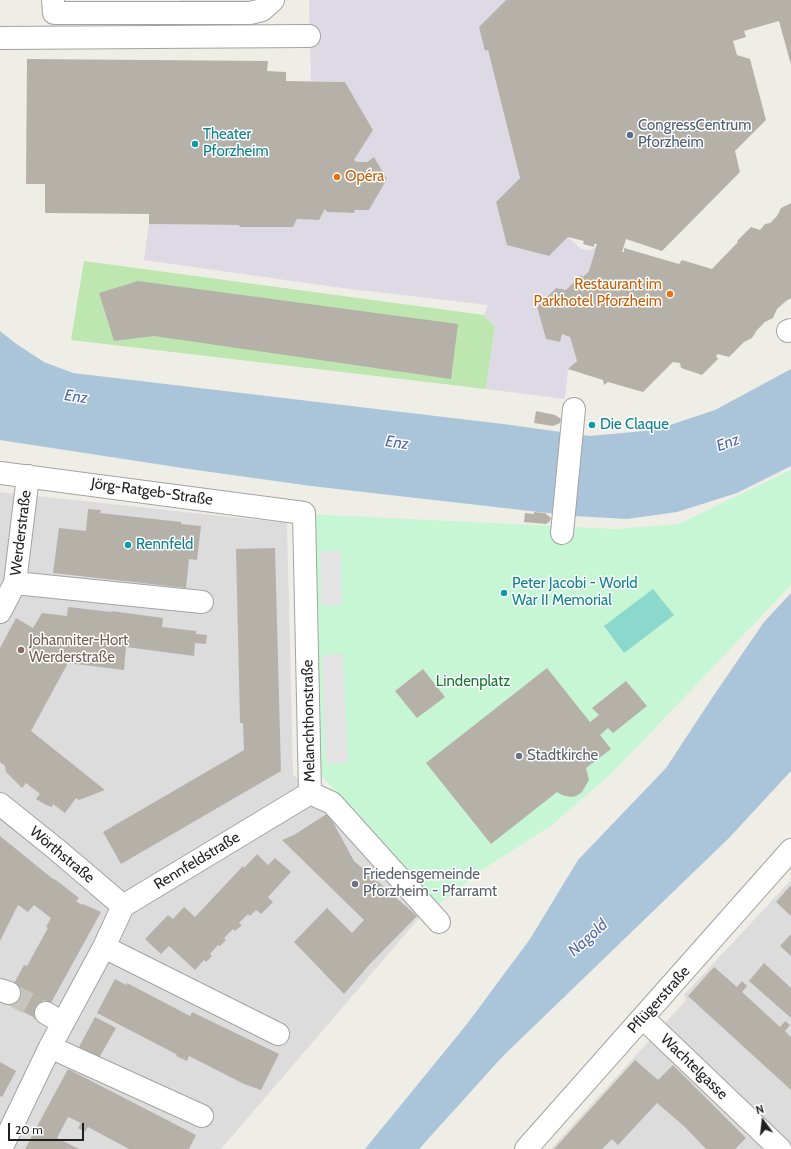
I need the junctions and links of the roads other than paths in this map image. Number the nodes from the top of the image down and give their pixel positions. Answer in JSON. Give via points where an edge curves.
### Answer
{"nodes":[{"id":1,"x":52,"y":0,"type":"edge"},
{"id":2,"x":273,"y":0,"type":"edge"},
{"id":3,"x":309,"y":36,"type":"dead end"},
{"id":4,"x":0,"y":38,"type":"edge"},
{"id":5,"x":573,"y":419,"type":"dead end"},
{"id":6,"x":13,"y":474,"type":"edge"},
{"id":7,"x":304,"y":513,"type":"joint"},
{"id":8,"x":562,"y":528,"type":"dead end"},
{"id":9,"x":15,"y":583,"type":"junction"},
{"id":10,"x":202,"y":602,"type":"dead end"},
{"id":11,"x":0,"y":612,"type":"edge"},
{"id":12,"x":310,"y":793,"type":"junction"},
{"id":13,"x":0,"y":804,"type":"edge"},
{"id":14,"x":791,"y":850,"type":"edge"},
{"id":15,"x":123,"y":906,"type":"junction"},
{"id":16,"x":439,"y":922,"type":"dead end"},
{"id":17,"x":104,"y":947,"type":"junction"},
{"id":18,"x":643,"y":1018,"type":"junction"},
{"id":19,"x":278,"y":1034,"type":"dead end"},
{"id":20,"x":50,"y":1047,"type":"junction"},
{"id":21,"x":202,"y":1116,"type":"dead end"},
{"id":22,"x":1,"y":1149,"type":"edge"},
{"id":23,"x":526,"y":1149,"type":"edge"},
{"id":24,"x":780,"y":1149,"type":"edge"}],
"edges":[{"from":1,"to":2,"type":"street","via":[[54,13],[250,13],[262,10]]},
{"from":3,"to":4,"type":"street"},
{"from":5,"to":8,"type":"street"},
{"from":6,"to":7,"type":"street","name":"Jörg-Ratgeb-Straße"},
{"from":6,"to":9,"type":"street","name":"Werderstraße"},
{"from":7,"to":12,"type":"street","name":"Melanchthonstraße"},
{"from":9,"to":10,"type":"street"},
{"from":9,"to":11,"type":"street","name":"Werderstraße"},
{"from":12,"to":15,"type":"street","name":"Rennfeldstraße"},
{"from":12,"to":16,"type":"street","name":"Melanchthonstraße","via":[[332,803]]},
{"from":13,"to":15,"type":"street","name":"Wörthstraße"},
{"from":14,"to":18,"type":"street","name":"Pflügerstraße"},
{"from":15,"to":17,"type":"street"},
{"from":17,"to":19,"type":"street"},
{"from":17,"to":20,"type":"street","via":[[54,1018]]},
{"from":18,"to":23,"type":"street","name":"Pflügerstraße"},
{"from":18,"to":24,"type":"street","name":"Wachtelgasse"},
{"from":20,"to":21,"type":"street"},
{"from":20,"to":22,"type":"street"}]}
